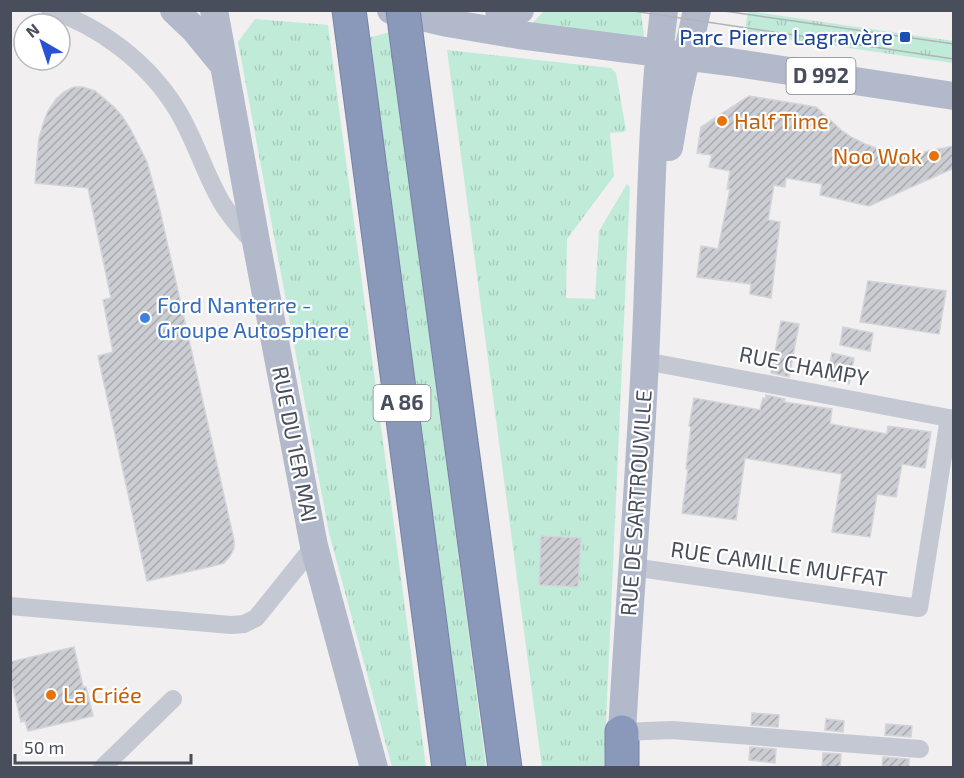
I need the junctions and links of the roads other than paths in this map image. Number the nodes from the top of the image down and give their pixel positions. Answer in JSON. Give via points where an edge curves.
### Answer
{"nodes":[{"id":1,"x":50,"y":10,"type":"edge"},
{"id":2,"x":174,"y":10,"type":"edge"},
{"id":3,"x":214,"y":10,"type":"edge"},
{"id":4,"x":391,"y":10,"type":"edge"},
{"id":5,"x":403,"y":10,"type":"edge"},
{"id":6,"x":417,"y":10,"type":"edge"},
{"id":7,"x":499,"y":10,"type":"edge"},
{"id":8,"x":520,"y":10,"type":"edge"},
{"id":9,"x":664,"y":10,"type":"edge"},
{"id":10,"x":697,"y":10,"type":"edge"},
{"id":11,"x":351,"y":24,"type":"edge"},
{"id":12,"x":659,"y":53,"type":"junction"},
{"id":13,"x":416,"y":55,"type":"junction"},
{"id":14,"x":688,"y":57,"type":"junction"},
{"id":15,"x":223,"y":63,"type":"junction"},
{"id":16,"x":954,"y":96,"type":"edge"},
{"id":17,"x":257,"y":247,"type":"junction"},
{"id":18,"x":649,"y":273,"type":"junction"},
{"id":19,"x":645,"y":361,"type":"junction"},
{"id":20,"x":951,"y":418,"type":"edge"},
{"id":21,"x":314,"y":546,"type":"junction"},
{"id":22,"x":632,"y":567,"type":"junction"},
{"id":23,"x":10,"y":606,"type":"edge"},
{"id":24,"x":172,"y":699,"type":"dead end"},
{"id":25,"x":622,"y":732,"type":"junction"},
{"id":26,"x":921,"y":749,"type":"dead end"},
{"id":27,"x":102,"y":768,"type":"edge"},
{"id":28,"x":374,"y":768,"type":"edge"},
{"id":29,"x":449,"y":768,"type":"edge"},
{"id":30,"x":505,"y":768,"type":"edge"},
{"id":31,"x":622,"y":768,"type":"edge"}],
"edges":[{"from":1,"to":17,"type":"street","via":[[104,36],[160,86],[183,120],[220,201]]},
{"from":2,"to":15,"type":"main road"},
{"from":3,"to":15,"type":"main road","name":"RUE DU 1ER MAI"},
{"from":4,"to":12,"type":"main road","number":"D 992","via":[[519,35]]},
{"from":5,"to":13,"type":"highway","number":"A 86","bridge":true},
{"from":6,"to":13,"type":"highway"},
{"from":7,"to":8,"type":"main road"},
{"from":9,"to":12,"type":"main road","name":"RUE DE SARTROUVILLE"},
{"from":10,"to":14,"type":"main road","name":"RUE DE SARTROUVILLE"},
{"from":11,"to":29,"type":"highway","number":"A 86"},
{"from":12,"to":14,"type":"main road","number":"D 992"},
{"from":12,"to":18,"type":"main road","name":"RUE DE SARTROUVILLE"},
{"from":13,"to":30,"type":"highway","number":"A 86","via":[[417,120]]},
{"from":14,"to":16,"type":"main road","number":"D 992"},
{"from":14,"to":18,"type":"main road","name":"RUE DE SARTROUVILLE","via":[[678,95]]},
{"from":15,"to":17,"type":"main road","name":"RUE DU 1ER MAI"},
{"from":17,"to":21,"type":"main road","name":"RUE DU 1ER MAI"},
{"from":18,"to":19,"type":"main road","name":"RUE DE SARTROUVILLE"},
{"from":19,"to":20,"type":"street","name":"RUE CHAMPY"},
{"from":19,"to":22,"type":"main road","name":"RUE DE SARTROUVILLE"},
{"from":20,"to":22,"type":"street","name":"RUE CAMILLE MUFFAT","via":[[919,608]]},
{"from":21,"to":23,"type":"street","via":[[256,618],[243,624]]},
{"from":21,"to":28,"type":"main road","name":"RUE DU 1ER MAI"},
{"from":22,"to":25,"type":"main road","name":"RUE DE SARTROUVILLE"},
{"from":24,"to":27,"type":"street"},
{"from":25,"to":26,"type":"street","via":[[672,730]]},
{"from":25,"to":31,"type":"highway"}]}
